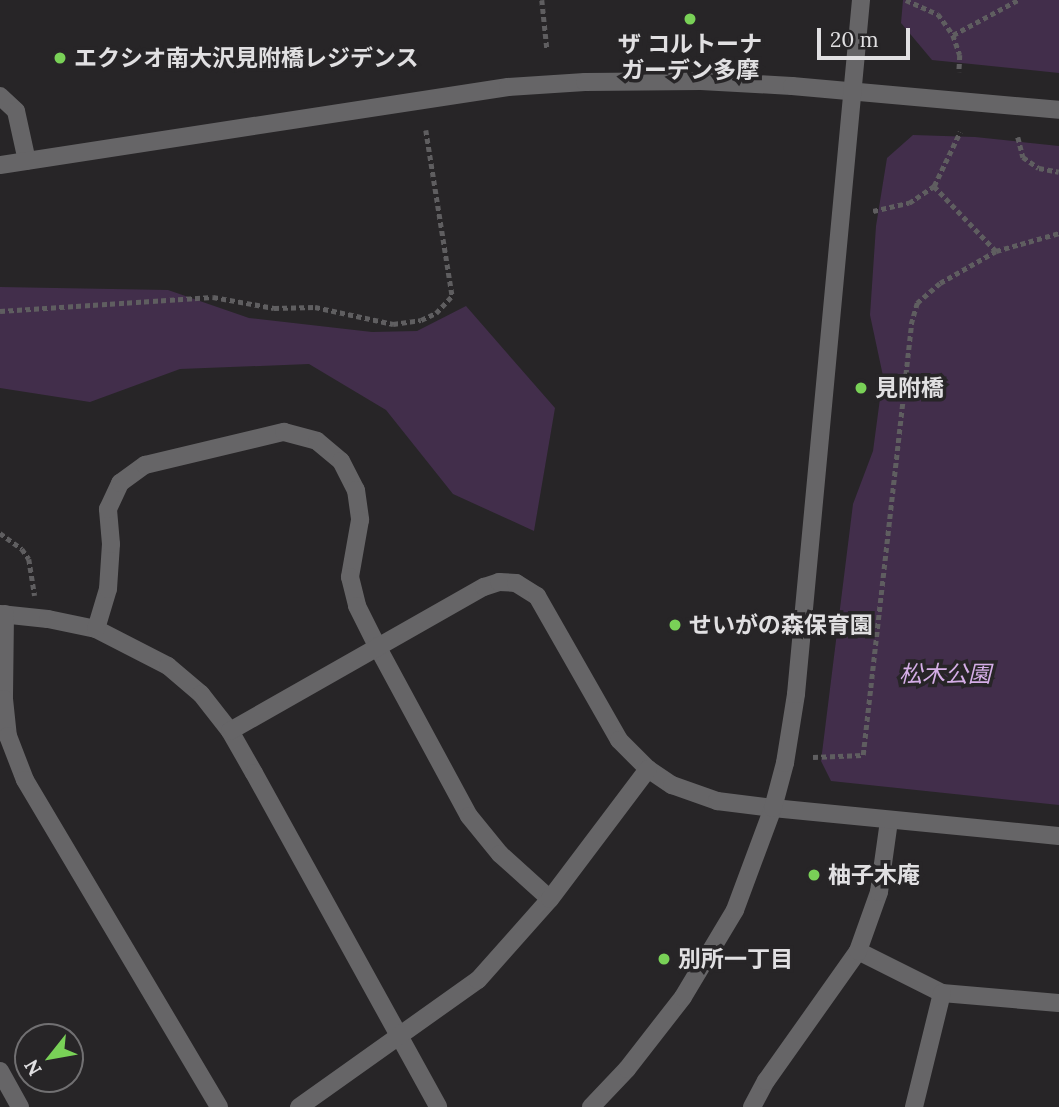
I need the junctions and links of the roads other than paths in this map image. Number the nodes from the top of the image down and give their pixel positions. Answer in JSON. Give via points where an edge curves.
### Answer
{"nodes":[{"id":1,"x":861,"y":0,"type":"edge"},
{"id":2,"x":853,"y":92,"type":"junction"},
{"id":3,"x":0,"y":96,"type":"edge"},
{"id":4,"x":1059,"y":110,"type":"edge"},
{"id":5,"x":27,"y":161,"type":"junction"},
{"id":6,"x":0,"y":165,"type":"edge"},
{"id":7,"x":2,"y":614,"type":"edge"},
{"id":8,"x":96,"y":629,"type":"junction"},
{"id":9,"x":377,"y":646,"type":"junction"},
{"id":10,"x":230,"y":731,"type":"junction"},
{"id":11,"x":648,"y":769,"type":"junction"},
{"id":12,"x":773,"y":808,"type":"junction"},
{"id":13,"x":889,"y":821,"type":"junction"},
{"id":14,"x":1059,"y":836,"type":"edge"},
{"id":15,"x":550,"y":899,"type":"junction"},
{"id":16,"x":858,"y":951,"type":"junction"},
{"id":17,"x":942,"y":993,"type":"junction"},
{"id":18,"x":1059,"y":1003,"type":"edge"},
{"id":19,"x":400,"y":1038,"type":"junction"},
{"id":20,"x":0,"y":1071,"type":"edge"},
{"id":21,"x":20,"y":1107,"type":"edge"},
{"id":22,"x":219,"y":1107,"type":"edge"},
{"id":23,"x":299,"y":1107,"type":"edge"},
{"id":24,"x":438,"y":1107,"type":"edge"},
{"id":25,"x":591,"y":1107,"type":"edge"},
{"id":26,"x":752,"y":1107,"type":"edge"},
{"id":27,"x":914,"y":1107,"type":"edge"}],
"edges":[{"from":1,"to":2,"type":"street"},
{"from":2,"to":4,"type":"street"},
{"from":2,"to":5,"type":"street","via":[[701,81],[508,87]]},
{"from":2,"to":12,"type":"street","via":[[796,694]]},
{"from":3,"to":5,"type":"street","via":[[16,111]]},
{"from":5,"to":6,"type":"street"},
{"from":7,"to":8,"type":"street"},
{"from":7,"to":22,"type":"street","via":[[8,736],[25,780]]},
{"from":8,"to":9,"type":"street","via":[[108,589],[111,544],[107,509],[120,483],[145,465],[284,432],[317,441],[341,461],[356,490],[360,520],[350,577],[357,606]]},
{"from":8,"to":10,"type":"street","via":[[168,666],[201,694]]},
{"from":9,"to":10,"type":"street"},
{"from":9,"to":11,"type":"street","via":[[484,587],[516,583],[537,596],[619,740]]},
{"from":9,"to":15,"type":"street","via":[[469,816],[500,854]]},
{"from":10,"to":19,"type":"street"},
{"from":11,"to":12,"type":"street","via":[[672,785],[717,801]]},
{"from":11,"to":15,"type":"street"},
{"from":12,"to":13,"type":"street"},
{"from":12,"to":25,"type":"street","via":[[734,910],[707,959],[657,1032]]},
{"from":13,"to":14,"type":"street"},
{"from":13,"to":16,"type":"street","via":[[878,892]]},
{"from":15,"to":19,"type":"street","via":[[478,980]]},
{"from":16,"to":17,"type":"street"},
{"from":16,"to":26,"type":"street"},
{"from":17,"to":18,"type":"street"},
{"from":17,"to":27,"type":"street"},
{"from":19,"to":23,"type":"street"},
{"from":19,"to":24,"type":"street"},
{"from":20,"to":21,"type":"street"}]}
